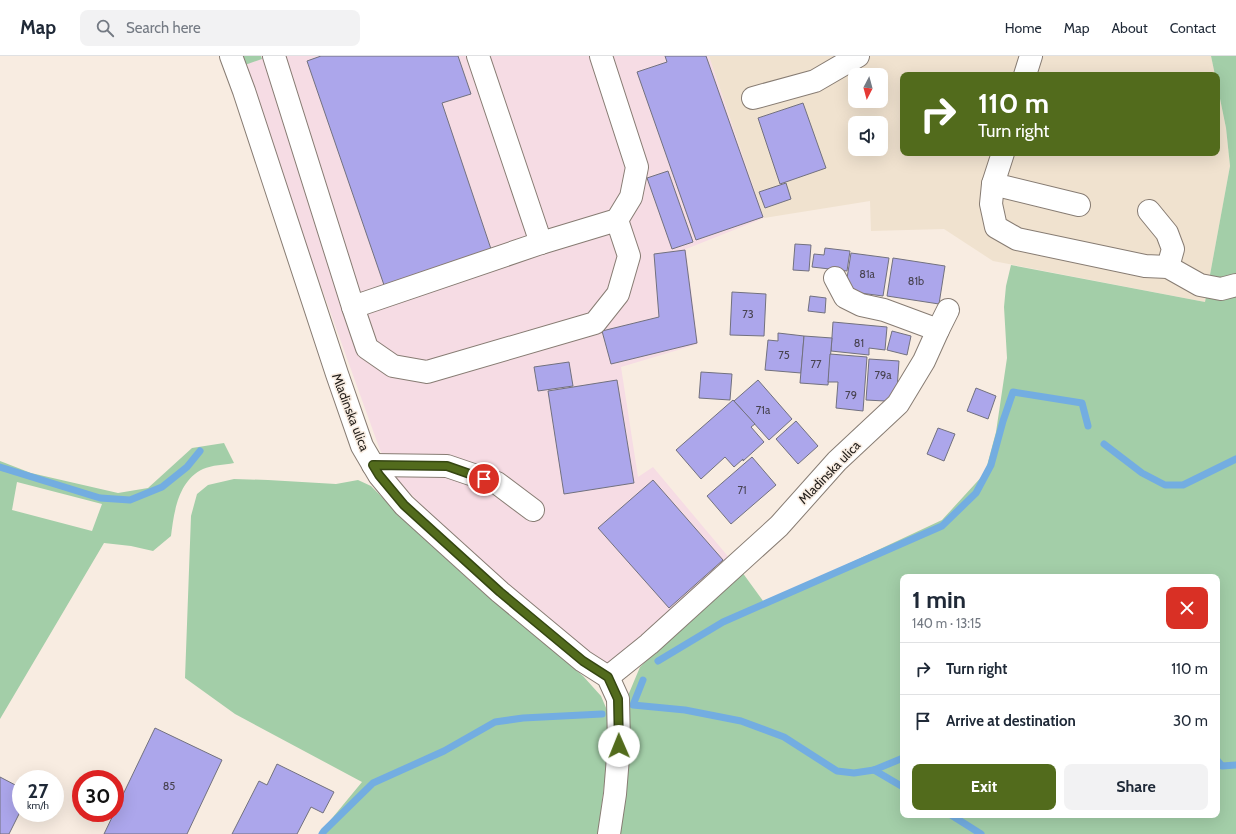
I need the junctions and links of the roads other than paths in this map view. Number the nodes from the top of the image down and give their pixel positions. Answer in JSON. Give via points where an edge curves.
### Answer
{"nodes":[{"id":1,"x":231,"y":56,"type":"edge"},
{"id":2,"x":274,"y":56,"type":"edge"},
{"id":3,"x":478,"y":56,"type":"edge"},
{"id":4,"x":601,"y":56,"type":"edge"},
{"id":5,"x":858,"y":56,"type":"edge"},
{"id":6,"x":1031,"y":56,"type":"edge"},
{"id":7,"x":1026,"y":72,"type":"edge"},
{"id":8,"x":753,"y":98,"type":"dead end"},
{"id":9,"x":1001,"y":156,"type":"edge"},
{"id":10,"x":993,"y":184,"type":"junction"},
{"id":11,"x":1078,"y":205,"type":"dead end"},
{"id":12,"x":1149,"y":211,"type":"dead end"},
{"id":13,"x":617,"y":220,"type":"junction"},
{"id":14,"x":542,"y":243,"type":"junction"},
{"id":15,"x":1168,"y":267,"type":"junction"},
{"id":16,"x":835,"y":278,"type":"dead end"},
{"id":17,"x":1236,"y":285,"type":"edge"},
{"id":18,"x":353,"y":307,"type":"junction"},
{"id":19,"x":948,"y":310,"type":"dead end"},
{"id":20,"x":938,"y":330,"type":"junction"},
{"id":21,"x":373,"y":465,"type":"junction"},
{"id":22,"x":533,"y":510,"type":"dead end"},
{"id":23,"x":608,"y":677,"type":"junction"},
{"id":24,"x":609,"y":834,"type":"edge"}],
"edges":[{"from":1,"to":21,"type":"street","name":"Mladinska ulica","via":[[339,382],[362,446]]},
{"from":2,"to":18,"type":"street"},
{"from":3,"to":14,"type":"street"},
{"from":4,"to":13,"type":"street","via":[[637,166],[632,197]]},
{"from":5,"to":8,"type":"street","via":[[815,81]]},
{"from":6,"to":7,"type":"street"},
{"from":9,"to":10,"type":"street"},
{"from":10,"to":11,"type":"street"},
{"from":10,"to":15,"type":"street","via":[[991,204],[996,228],[1018,239],[1145,266]]},
{"from":12,"to":15,"type":"street","via":[[1167,233],[1173,249]]},
{"from":13,"to":14,"type":"street"},
{"from":13,"to":18,"type":"street","via":[[629,256],[618,294],[594,323],[427,372],[393,366],[367,348]]},
{"from":14,"to":18,"type":"street"},
{"from":15,"to":17,"type":"street","via":[[1200,285],[1221,289]]},
{"from":16,"to":20,"type":"street","via":[[845,297],[861,305],[884,310]]},
{"from":19,"to":20,"type":"street","name":"Mladinska ulica"},
{"from":20,"to":23,"type":"street","name":"Mladinska ulica","via":[[924,361],[898,404],[837,461],[779,526],[649,644]]},
{"from":21,"to":22,"type":"street","via":[[447,466],[497,483]]},
{"from":21,"to":23,"type":"street","name":"Mladinska ulica","via":[[404,505],[500,592],[583,661]]},
{"from":23,"to":24,"type":"street","via":[[618,699],[619,746]]}]}
